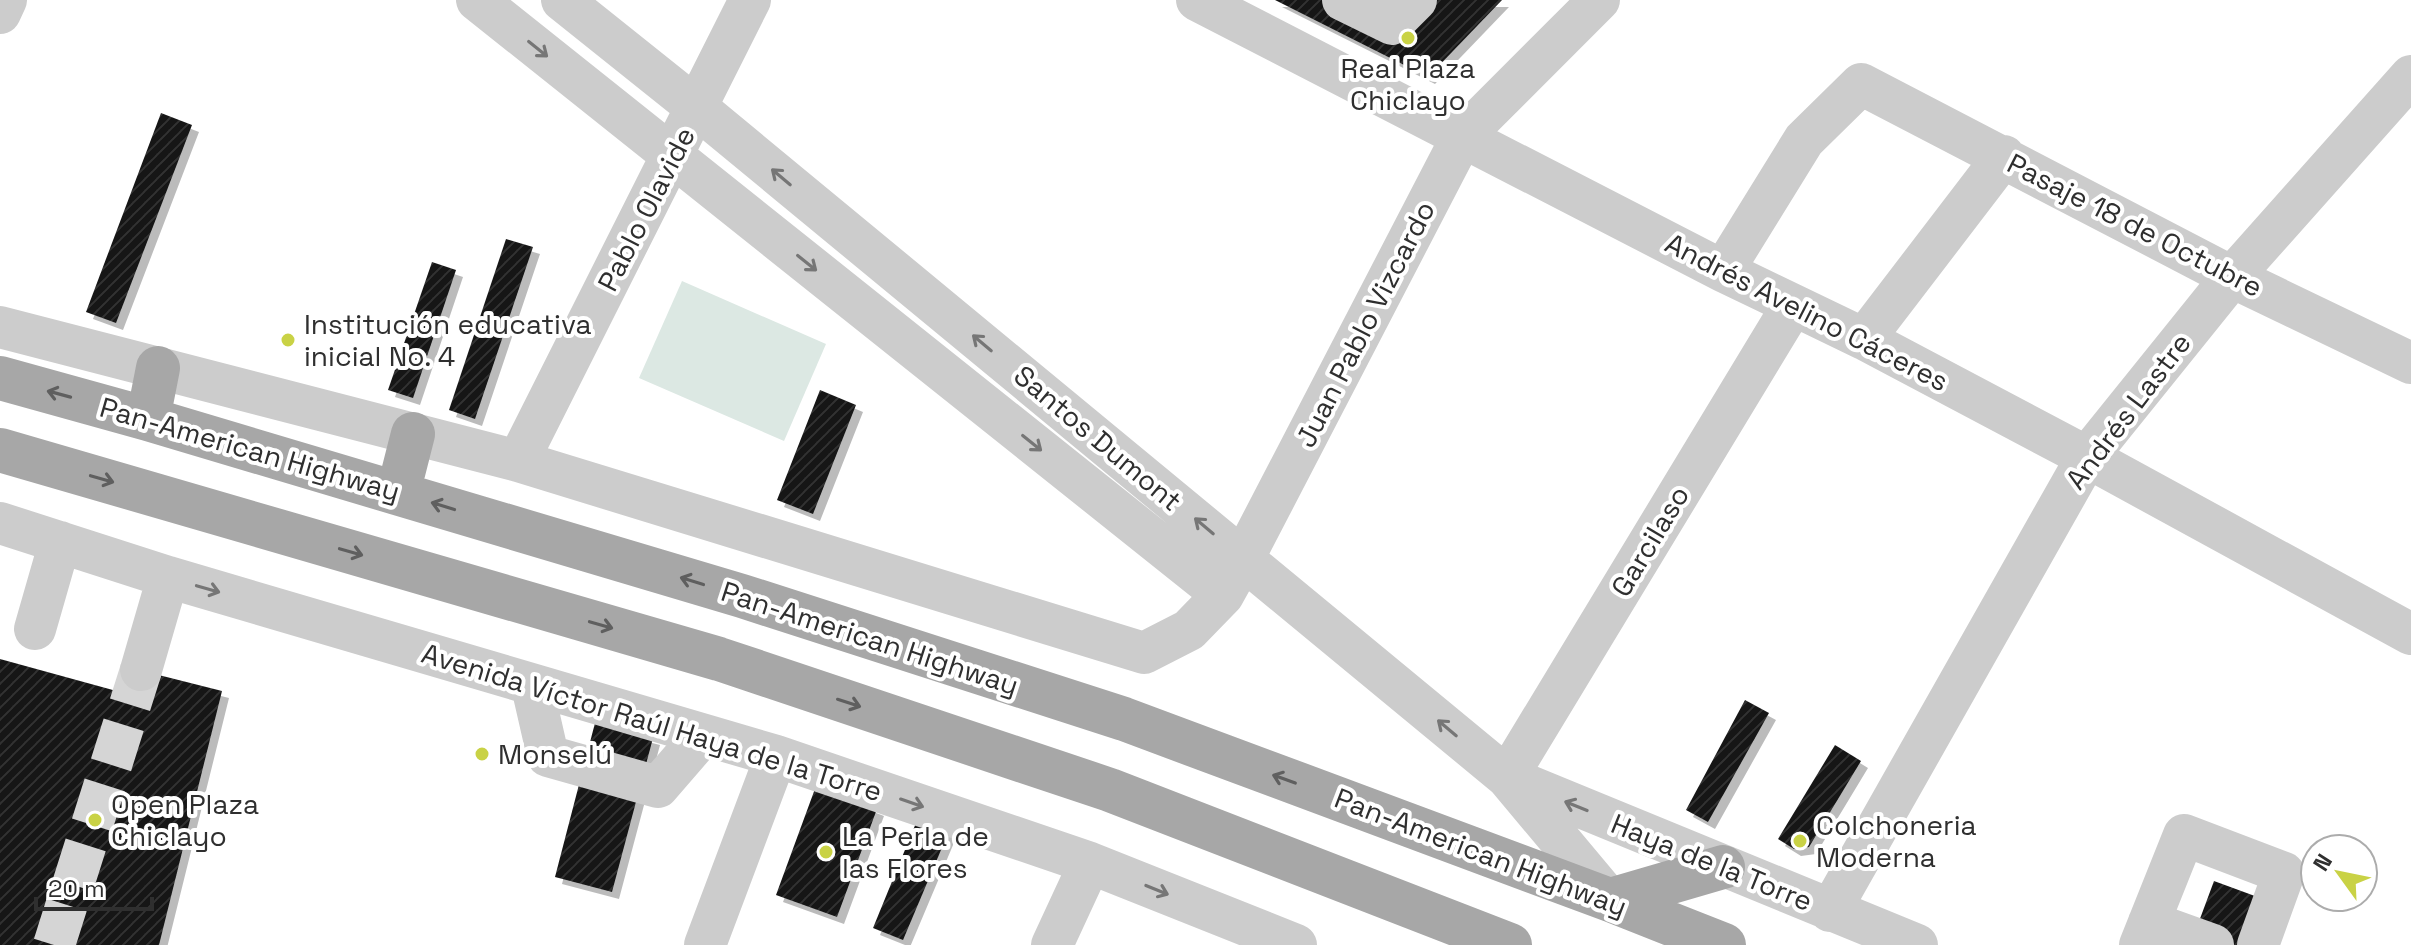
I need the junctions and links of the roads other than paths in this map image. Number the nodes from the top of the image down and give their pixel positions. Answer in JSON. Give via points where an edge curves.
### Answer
{"nodes":[{"id":1,"x":6,"y":0,"type":"edge"},
{"id":2,"x":477,"y":0,"type":"edge"},
{"id":3,"x":562,"y":0,"type":"edge"},
{"id":4,"x":750,"y":0,"type":"edge"},
{"id":5,"x":1197,"y":0,"type":"edge"},
{"id":6,"x":1343,"y":0,"type":"edge"},
{"id":7,"x":1416,"y":0,"type":"edge"},
{"id":8,"x":1599,"y":0,"type":"edge"},
{"id":9,"x":0,"y":13,"type":"edge"},
{"id":10,"x":2411,"y":76,"type":"edge"},
{"id":11,"x":697,"y":108,"type":"junction"},
{"id":12,"x":1462,"y":137,"type":"junction"},
{"id":13,"x":673,"y":156,"type":"junction"},
{"id":14,"x":2004,"y":156,"type":"junction"},
{"id":15,"x":1723,"y":271,"type":"junction"},
{"id":16,"x":2232,"y":277,"type":"junction"},
{"id":17,"x":1793,"y":305,"type":"junction"},
{"id":18,"x":0,"y":327,"type":"edge"},
{"id":19,"x":1864,"y":339,"type":"junction"},
{"id":20,"x":2411,"y":363,"type":"edge"},
{"id":21,"x":158,"y":368,"type":"junction"},
{"id":22,"x":0,"y":378,"type":"edge"},
{"id":23,"x":148,"y":419,"type":"junction"},
{"id":24,"x":413,"y":434,"type":"junction"},
{"id":25,"x":0,"y":450,"type":"edge"},
{"id":26,"x":2087,"y":457,"type":"junction"},
{"id":27,"x":518,"y":461,"type":"junction"},
{"id":28,"x":398,"y":493,"type":"junction"},
{"id":29,"x":0,"y":523,"type":"edge"},
{"id":30,"x":60,"y":542,"type":"junction"},
{"id":31,"x":1243,"y":559,"type":"junction"},
{"id":32,"x":168,"y":577,"type":"junction"},
{"id":33,"x":1223,"y":595,"type":"junction"},
{"id":34,"x":35,"y":629,"type":"dead end"},
{"id":35,"x":2411,"y":634,"type":"edge"},
{"id":36,"x":141,"y":670,"type":"tunnel mouth"},
{"id":37,"x":532,"y":686,"type":"junction"},
{"id":38,"x":703,"y":735,"type":"junction"},
{"id":39,"x":776,"y":756,"type":"junction"},
{"id":40,"x":1507,"y":777,"type":"junction"},
{"id":41,"x":1090,"y":863,"type":"junction"},
{"id":42,"x":1723,"y":867,"type":"junction"},
{"id":43,"x":1610,"y":900,"type":"junction"},
{"id":44,"x":1830,"y":911,"type":"junction"},
{"id":45,"x":2145,"y":933,"type":"edge"},
{"id":46,"x":705,"y":945,"type":"edge"},
{"id":47,"x":1052,"y":945,"type":"edge"},
{"id":48,"x":1296,"y":945,"type":"edge"},
{"id":49,"x":1510,"y":945,"type":"edge"},
{"id":50,"x":1724,"y":945,"type":"edge"},
{"id":51,"x":1917,"y":945,"type":"edge"},
{"id":52,"x":2213,"y":945,"type":"edge"},
{"id":53,"x":2258,"y":945,"type":"edge"}],
"edges":[{"from":1,"to":9,"type":"street"},
{"from":2,"to":13,"type":"street","name":"Santos Dumont","one_way":true},
{"from":3,"to":11,"type":"street","name":"Santos Dumont"},
{"from":4,"to":11,"type":"street","name":"Pablo Olavide"},
{"from":5,"to":12,"type":"street","name":"Andrés Avelino Cáceres"},
{"from":6,"to":7,"type":"street","via":[[1392,24]]},
{"from":8,"to":12,"type":"street","name":"Juan Pablo Vizcardo"},
{"from":10,"to":16,"type":"street","name":"Andrés Lastre"},
{"from":11,"to":13,"type":"street","name":"Pablo Olavide"},
{"from":31,"to":11,"type":"street","name":"Santos Dumont","one_way":true},
{"from":12,"to":15,"type":"street","name":"Andrés Avelino Cáceres"},
{"from":12,"to":31,"type":"street","name":"Juan Pablo Vizcardo"},
{"from":13,"to":27,"type":"street","name":"Pablo Olavide"},
{"from":13,"to":33,"type":"street","name":"Santos Dumont","one_way":true},
{"from":14,"to":15,"type":"street","name":"Pasaje 18 de Octubre","via":[[1861,84],[1804,140]]},
{"from":14,"to":16,"type":"street","name":"Pasaje 18 de Octubre"},
{"from":14,"to":19,"type":"street"},
{"from":15,"to":17,"type":"street","name":"Andrés Avelino Cáceres"},
{"from":16,"to":20,"type":"street","name":"Pasaje 18 de Octubre"},
{"from":16,"to":26,"type":"street","name":"Andrés Lastre"},
{"from":17,"to":19,"type":"street","name":"Andrés Avelino Cáceres"},
{"from":17,"to":40,"type":"street","name":"Garcilaso"},
{"from":18,"to":21,"type":"street"},
{"from":19,"to":26,"type":"street","name":"Andrés Avelino Cáceres"},
{"from":21,"to":23,"type":"main road"},
{"from":21,"to":24,"type":"street"},
{"from":23,"to":22,"type":"main road","name":"Pan-American Highway","one_way":true},
{"from":23,"to":28,"type":"main road","name":"Pan-American Highway"},
{"from":24,"to":27,"type":"street"},
{"from":24,"to":28,"type":"main road"},
{"from":25,"to":49,"type":"main road","one_way":true,"via":[[719,659],[1110,790]]},
{"from":26,"to":35,"type":"street","name":"Andrés Avelino Cáceres"},
{"from":26,"to":44,"type":"street","name":"Andrés Lastre"},
{"from":27,"to":33,"type":"street","name":"Juan Pablo Vizcardo","via":[[1144,653],[1189,630]]},
{"from":43,"to":28,"type":"main road","name":"Pan-American Highway","one_way":true,"via":[[1124,719]]},
{"from":29,"to":30,"type":"street","name":"Avenida Víctor Raúl Haya de la Torre"},
{"from":30,"to":32,"type":"street","name":"Avenida Víctor Raúl Haya de la Torre"},
{"from":30,"to":34,"type":"street"},
{"from":31,"to":33,"type":"street","name":"Juan Pablo Vizcardo"},
{"from":40,"to":31,"type":"street","name":"Santos Dumont","one_way":true},
{"from":32,"to":36,"type":"street"},
{"from":32,"to":37,"type":"street","name":"Avenida Víctor Raúl Haya de la Torre","one_way":true},
{"from":37,"to":38,"type":"street","name":"Avenida Víctor Raúl Haya de la Torre"},
{"from":37,"to":38,"type":"street","via":[[548,756],[631,780],[658,787]]},
{"from":38,"to":39,"type":"street","name":"Avenida Víctor Raúl Haya de la Torre"},
{"from":39,"to":41,"type":"street","name":"Avenida Víctor Raúl Haya de la Torre","one_way":true},
{"from":39,"to":46,"type":"street"},
{"from":42,"to":40,"type":"street","name":"Haya de la Torre","one_way":true},
{"from":40,"to":43,"type":"street","name":"Santos Dumont"},
{"from":41,"to":47,"type":"street"},
{"from":41,"to":48,"type":"street","name":"Avenida Víctor Raúl Haya de la Torre","one_way":true},
{"from":42,"to":43,"type":"main road"},
{"from":42,"to":44,"type":"street","name":"Haya de la Torre"},
{"from":43,"to":50,"type":"main road","name":"Pan-American Highway"},
{"from":44,"to":51,"type":"street","name":"Haya de la Torre"},
{"from":45,"to":52,"type":"street"},
{"from":45,"to":53,"type":"street","via":[[2184,835],[2284,873]]}]}
